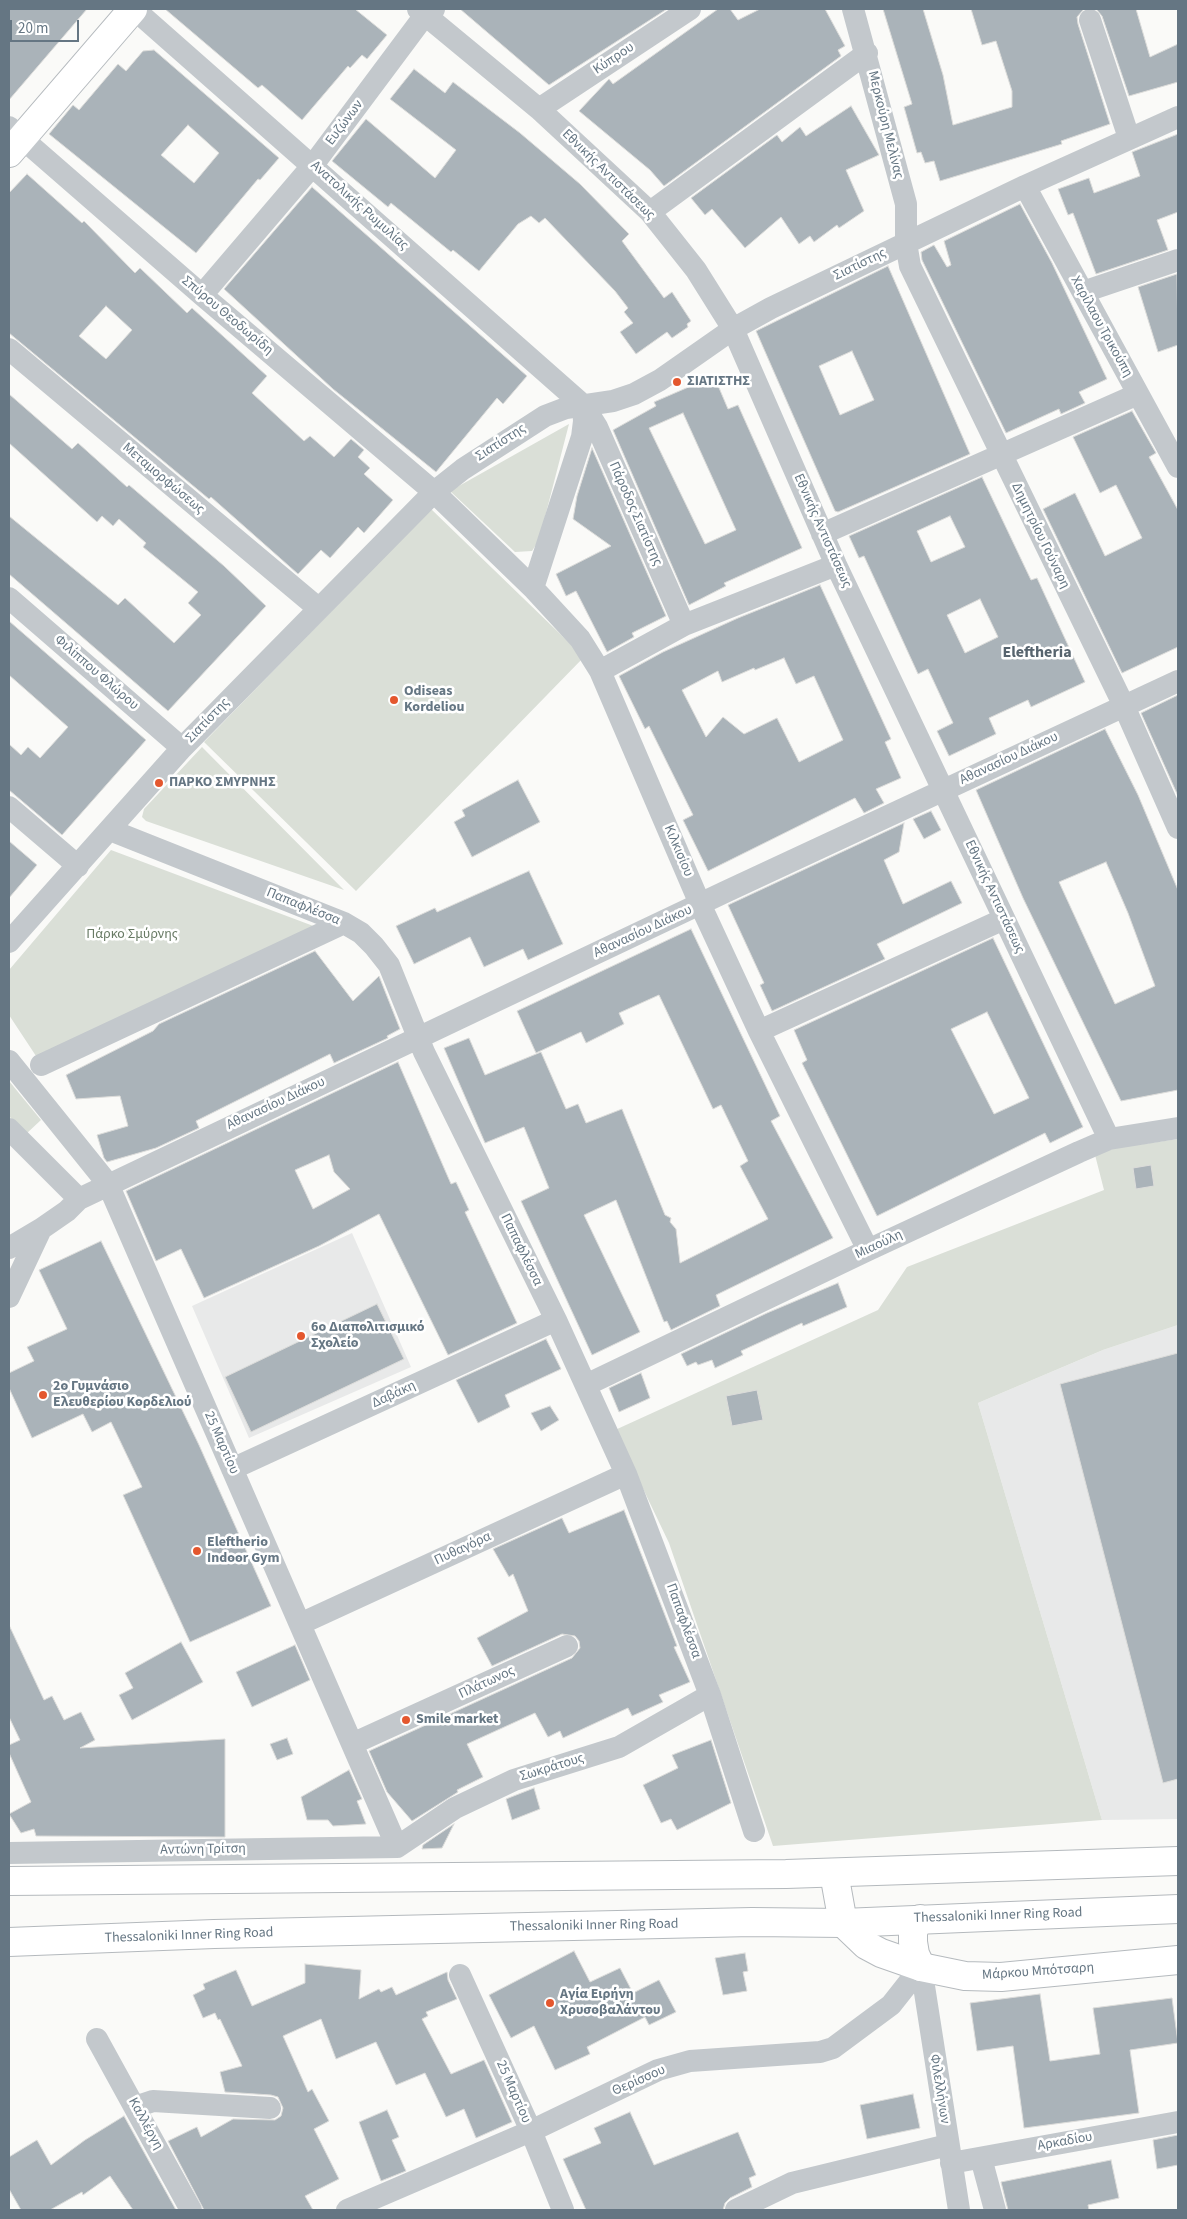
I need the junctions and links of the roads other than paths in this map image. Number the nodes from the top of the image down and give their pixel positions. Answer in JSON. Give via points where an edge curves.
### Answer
{"nodes":[{"id":1,"x":134,"y":9,"type":"edge"},
{"id":2,"x":690,"y":9,"type":"edge"},
{"id":3,"x":853,"y":9,"type":"edge"},
{"id":4,"x":426,"y":11,"type":"edge"},
{"id":5,"x":1090,"y":20,"type":"dead end"},
{"id":6,"x":867,"y":53,"type":"junction"},
{"id":7,"x":539,"y":109,"type":"junction"},
{"id":8,"x":1178,"y":117,"type":"edge"},
{"id":9,"x":1129,"y":138,"type":"junction"},
{"id":10,"x":13,"y":140,"type":"edge"},
{"id":11,"x":313,"y":165,"type":"junction"},
{"id":12,"x":1025,"y":186,"type":"junction"},
{"id":13,"x":650,"y":212,"type":"junction"},
{"id":14,"x":906,"y":243,"type":"junction"},
{"id":15,"x":1178,"y":260,"type":"edge"},
{"id":16,"x":1083,"y":292,"type":"junction"},
{"id":17,"x":202,"y":295,"type":"junction"},
{"id":18,"x":733,"y":329,"type":"junction"},
{"id":19,"x":9,"y":349,"type":"edge"},
{"id":20,"x":1138,"y":394,"type":"junction"},
{"id":21,"x":583,"y":405,"type":"junction"},
{"id":22,"x":1000,"y":454,"type":"junction"},
{"id":23,"x":1178,"y":467,"type":"edge"},
{"id":24,"x":434,"y":492,"type":"junction"},
{"id":25,"x":822,"y":534,"type":"junction"},
{"id":26,"x":836,"y":565,"type":"junction"},
{"id":27,"x":533,"y":588,"type":"junction"},
{"id":28,"x":9,"y":598,"type":"edge"},
{"id":29,"x":318,"y":608,"type":"junction"},
{"id":30,"x":684,"y":625,"type":"junction"},
{"id":31,"x":600,"y":671,"type":"junction"},
{"id":32,"x":1178,"y":681,"type":"edge"},
{"id":33,"x":1124,"y":706,"type":"junction"},
{"id":34,"x":182,"y":748,"type":"junction"},
{"id":35,"x":944,"y":789,"type":"junction"},
{"id":36,"x":9,"y":807,"type":"edge"},
{"id":37,"x":1178,"y":828,"type":"edge"},
{"id":38,"x":110,"y":830,"type":"junction"},
{"id":39,"x":78,"y":866,"type":"junction"},
{"id":40,"x":700,"y":904,"type":"junction"},
{"id":41,"x":1004,"y":919,"type":"junction"},
{"id":42,"x":344,"y":923,"type":"junction"},
{"id":43,"x":9,"y":942,"type":"edge"},
{"id":44,"x":759,"y":1031,"type":"junction"},
{"id":45,"x":418,"y":1038,"type":"junction"},
{"id":46,"x":9,"y":1061,"type":"edge"},
{"id":47,"x":41,"y":1065,"type":"dead end"},
{"id":48,"x":1178,"y":1128,"type":"edge"},
{"id":49,"x":9,"y":1129,"type":"edge"},
{"id":50,"x":1109,"y":1140,"type":"junction"},
{"id":51,"x":108,"y":1184,"type":"junction"},
{"id":52,"x":79,"y":1199,"type":"junction"},
{"id":53,"x":41,"y":1229,"type":"junction"},
{"id":54,"x":9,"y":1248,"type":"edge"},
{"id":55,"x":868,"y":1250,"type":"junction"},
{"id":56,"x":9,"y":1296,"type":"edge"},
{"id":57,"x":556,"y":1320,"type":"junction"},
{"id":58,"x":586,"y":1385,"type":"junction"},
{"id":59,"x":232,"y":1469,"type":"junction"},
{"id":60,"x":626,"y":1474,"type":"junction"},
{"id":61,"x":300,"y":1624,"type":"junction"},
{"id":62,"x":567,"y":1646,"type":"dead end"},
{"id":63,"x":710,"y":1695,"type":"junction"},
{"id":64,"x":352,"y":1744,"type":"junction"},
{"id":65,"x":754,"y":1831,"type":"dead end"},
{"id":66,"x":397,"y":1847,"type":"junction"},
{"id":67,"x":9,"y":1854,"type":"edge"},
{"id":68,"x":1178,"y":1861,"type":"edge"},
{"id":69,"x":834,"y":1873,"type":"junction"},
{"id":70,"x":9,"y":1881,"type":"edge"},
{"id":71,"x":1178,"y":1909,"type":"edge"},
{"id":72,"x":920,"y":1919,"type":"junction"},
{"id":73,"x":843,"y":1923,"type":"junction"},
{"id":74,"x":9,"y":1942,"type":"edge"},
{"id":75,"x":1178,"y":1960,"type":"edge"},
{"id":76,"x":922,"y":1967,"type":"junction"},
{"id":77,"x":460,"y":1975,"type":"dead end"},
{"id":78,"x":97,"y":2039,"type":"dead end"},
{"id":79,"x":135,"y":2107,"type":"junction"},
{"id":80,"x":270,"y":2108,"type":"dead end"},
{"id":81,"x":1178,"y":2122,"type":"edge"},
{"id":82,"x":531,"y":2131,"type":"junction"},
{"id":83,"x":949,"y":2154,"type":"junction"},
{"id":84,"x":981,"y":2158,"type":"junction"},
{"id":85,"x":191,"y":2210,"type":"edge"},
{"id":86,"x":347,"y":2210,"type":"edge"},
{"id":87,"x":563,"y":2210,"type":"edge"},
{"id":88,"x":736,"y":2210,"type":"edge"},
{"id":89,"x":959,"y":2210,"type":"edge"},
{"id":90,"x":996,"y":2210,"type":"edge"}],
"edges":[{"from":1,"to":10,"type":"main road"},
{"from":1,"to":11,"type":"street","name":"Ανατολικής Ρωμυλίας"},
{"from":2,"to":7,"type":"street","name":"Κύπρου"},
{"from":3,"to":6,"type":"street","name":"Μερκούρη Μελίνας"},
{"from":4,"to":7,"type":"street","name":"Εθνικής Αντιστάσεως"},
{"from":4,"to":11,"type":"street","name":"Ευζώνων"},
{"from":5,"to":9,"type":"street"},
{"from":6,"to":13,"type":"street"},
{"from":6,"to":14,"type":"street","name":"Μερκούρη Μελίνας","via":[[906,204]]},
{"from":7,"to":13,"type":"street","name":"Εθνικής Αντιστάσεως"},
{"from":8,"to":9,"type":"street","name":"Σιατίστης"},
{"from":9,"to":12,"type":"street","name":"Σιατίστης"},
{"from":10,"to":17,"type":"street","name":"Σπύρου Θεοδωρίδη"},
{"from":11,"to":17,"type":"street","name":"Ευζώνων"},
{"from":11,"to":21,"type":"street","name":"Ανατολικής Ρωμυλίας"},
{"from":12,"to":14,"type":"street","name":"Σιατίστης"},
{"from":12,"to":16,"type":"street","name":"Χαρίλαου Τρικούπη"},
{"from":13,"to":18,"type":"street","name":"Εθνικής Αντιστάσεως","via":[[696,270]]},
{"from":14,"to":18,"type":"street","name":"Σιατίστης"},
{"from":14,"to":22,"type":"street","name":"Δημητρίου Γούναρη","via":[[915,277]]},
{"from":15,"to":16,"type":"street"},
{"from":16,"to":20,"type":"street","name":"Χαρίλαου Τρικούπη"},
{"from":17,"to":24,"type":"street","name":"Σπύρου Θεοδωρίδη"},
{"from":18,"to":21,"type":"street","name":"Σιατίστης","via":[[639,392],[614,401]]},
{"from":18,"to":25,"type":"street","name":"Εθνικής Αντιστάσεως"},
{"from":19,"to":29,"type":"street","name":"Μεταμορφώσεως"},
{"from":20,"to":22,"type":"street"},
{"from":20,"to":23,"type":"street","name":"Χαρίλαου Τρικούπη"},
{"from":21,"to":24,"type":"street","name":"Σιατίστης","via":[[556,411],[535,421],[463,468]]},
{"from":21,"to":27,"type":"street","via":[[582,437]]},
{"from":21,"to":30,"type":"street","name":"Πάροδος Σιατίστης","via":[[597,426]]},
{"from":22,"to":25,"type":"street"},
{"from":22,"to":33,"type":"street","name":"Δημητρίου Γούναρη"},
{"from":24,"to":27,"type":"street","name":"Κιλκισίου"},
{"from":24,"to":29,"type":"street","name":"Σιατίστης"},
{"from":25,"to":26,"type":"street","name":"Εθνικής Αντιστάσεως"},
{"from":26,"to":30,"type":"street"},
{"from":26,"to":35,"type":"street","name":"Εθνικής Αντιστάσεως"},
{"from":27,"to":31,"type":"street","name":"Κιλκισίου","via":[[580,639]]},
{"from":28,"to":34,"type":"street","name":"Φιλίππου Φλώρου"},
{"from":29,"to":34,"type":"street","name":"Σιατίστης"},
{"from":30,"to":31,"type":"street"},
{"from":31,"to":40,"type":"street","name":"Κιλκισίου"},
{"from":32,"to":33,"type":"street","name":"Αθανασίου Διάκου"},
{"from":33,"to":35,"type":"street","name":"Αθανασίου Διάκου"},
{"from":33,"to":37,"type":"street","name":"Δημητρίου Γούναρη"},
{"from":34,"to":38,"type":"street","name":"Σιατίστης"},
{"from":35,"to":40,"type":"street","name":"Αθανασίου Διάκου"},
{"from":35,"to":41,"type":"street","name":"Εθνικής Αντιστάσεως"},
{"from":36,"to":39,"type":"street"},
{"from":38,"to":39,"type":"street","name":"Σιατίστης"},
{"from":38,"to":42,"type":"street","name":"Παπαφλέσσα"},
{"from":39,"to":43,"type":"street","name":"Σιατίστης"},
{"from":40,"to":44,"type":"street","name":"Κιλκισίου"},
{"from":40,"to":45,"type":"street","name":"Αθανασίου Διάκου"},
{"from":41,"to":44,"type":"street"},
{"from":41,"to":50,"type":"street","name":"Εθνικής Αντιστάσεως"},
{"from":42,"to":45,"type":"street","name":"Παπαφλέσσα","via":[[361,933],[389,965]]},
{"from":42,"to":47,"type":"street"},
{"from":44,"to":55,"type":"street","name":"Κιλκισίου"},
{"from":45,"to":51,"type":"street","name":"Αθανασίου Διάκου"},
{"from":45,"to":57,"type":"street","name":"Παπαφλέσσα"},
{"from":46,"to":51,"type":"street","name":"25 Μαρτίου"},
{"from":48,"to":50,"type":"street","name":"Μιαούλη"},
{"from":49,"to":52,"type":"street"},
{"from":50,"to":55,"type":"street","name":"Μιαούλη"},
{"from":51,"to":52,"type":"street","name":"Αθανασίου Διάκου"},
{"from":51,"to":59,"type":"street","name":"25 Μαρτίου"},
{"from":52,"to":53,"type":"street","name":"Αθανασίου Διάκου","via":[[68,1211]]},
{"from":53,"to":54,"type":"street","name":"Αθανασίου Διάκου"},
{"from":53,"to":56,"type":"street"},
{"from":55,"to":58,"type":"street","name":"Μιαούλη"},
{"from":57,"to":58,"type":"street","name":"Παπαφλέσσα"},
{"from":57,"to":59,"type":"street","name":"Δαβάκη"},
{"from":58,"to":60,"type":"street","name":"Παπαφλέσσα"},
{"from":59,"to":61,"type":"street","name":"25 Μαρτίου"},
{"from":60,"to":61,"type":"street","name":"Πυθαγόρα"},
{"from":60,"to":63,"type":"street","name":"Παπαφλέσσα"},
{"from":61,"to":64,"type":"street","name":"25 Μαρτίου"},
{"from":62,"to":64,"type":"street","name":"Πλάτωνος"},
{"from":63,"to":65,"type":"street","name":"Παπαφλέσσα"},
{"from":63,"to":66,"type":"street","name":"Σωκράτους","via":[[619,1747],[514,1780],[455,1808]]},
{"from":64,"to":66,"type":"street","name":"25 Μαρτίου"},
{"from":66,"to":67,"type":"street","name":"Αντώνη Τρίτση"},
{"from":68,"to":69,"type":"main road"},
{"from":69,"to":70,"type":"main road"},
{"from":69,"to":73,"type":"main road"},
{"from":71,"to":72,"type":"main road","name":"Thessaloniki Inner Ring Road"},
{"from":72,"to":73,"type":"main road","name":"Thessaloniki Inner Ring Road"},
{"from":72,"to":76,"type":"main road","via":[[913,1931],[912,1942],[914,1954]]},
{"from":73,"to":74,"type":"main road","name":"Thessaloniki Inner Ring Road","via":[[752,1922]]},
{"from":73,"to":76,"type":"main road","name":"Μάρκου Μπότσαρη","via":[[866,1945]]},
{"from":75,"to":76,"type":"main road","name":"Μάρκου Μπότσαρη","via":[[1001,1978],[964,1976]]},
{"from":76,"to":82,"type":"street","name":"Θερίσσου","via":[[891,2005],[833,2048],[820,2052],[690,2061],[658,2070]]},
{"from":76,"to":83,"type":"street","name":"Φιλελλήνων"},
{"from":77,"to":82,"type":"street","name":"25 Μαρτίου"},
{"from":78,"to":79,"type":"street","name":"Καλλέργη"},
{"from":79,"to":80,"type":"street","via":[[153,2101]]},
{"from":79,"to":85,"type":"street","name":"Καλλέργη"},
{"from":81,"to":84,"type":"street","name":"Αρκαδίου"},
{"from":82,"to":86,"type":"street","name":"Θερίσσου"},
{"from":82,"to":87,"type":"street","name":"25 Μαρτίου"},
{"from":83,"to":84,"type":"street","name":"Αρκαδίου"},
{"from":83,"to":88,"type":"street","name":"Αρκαδίου","via":[[792,2183]]},
{"from":83,"to":89,"type":"street","name":"Φιλελλήνων"},
{"from":84,"to":90,"type":"street"}]}
